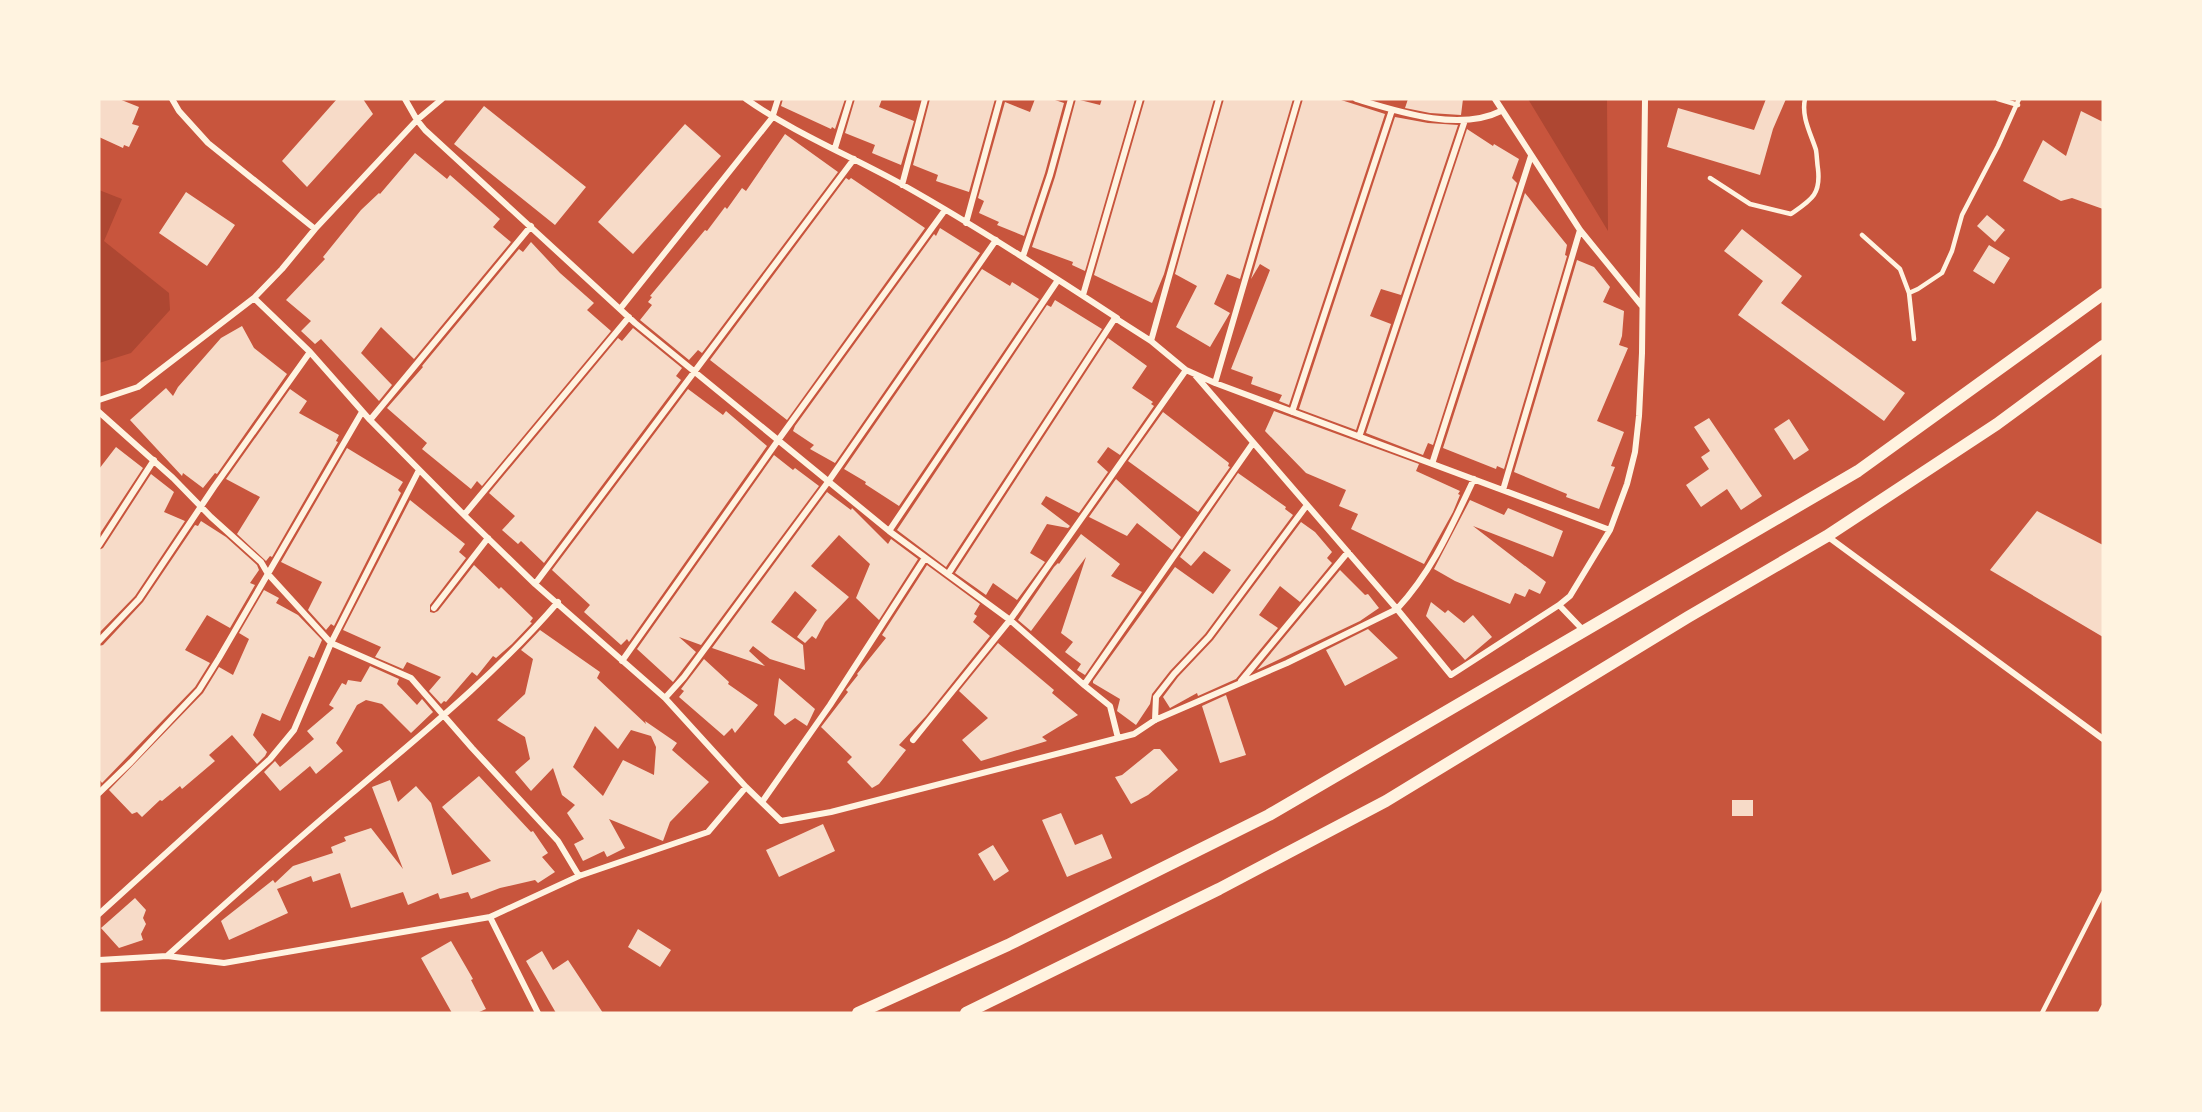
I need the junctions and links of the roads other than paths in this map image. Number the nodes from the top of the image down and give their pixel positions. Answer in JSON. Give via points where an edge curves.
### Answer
{"nodes":[{"id":1,"x":172,"y":99,"type":"edge"},
{"id":2,"x":405,"y":99,"type":"edge"},
{"id":3,"x":442,"y":99,"type":"edge"},
{"id":4,"x":746,"y":99,"type":"edge"},
{"id":5,"x":778,"y":99,"type":"edge"},
{"id":6,"x":850,"y":99,"type":"edge"},
{"id":7,"x":925,"y":99,"type":"edge"},
{"id":8,"x":1000,"y":99,"type":"edge"},
{"id":9,"x":1071,"y":99,"type":"edge"},
{"id":10,"x":1140,"y":99,"type":"edge"},
{"id":11,"x":1219,"y":99,"type":"edge"},
{"id":12,"x":1298,"y":99,"type":"edge"},
{"id":13,"x":1356,"y":99,"type":"edge"},
{"id":14,"x":1495,"y":99,"type":"edge"},
{"id":15,"x":1645,"y":99,"type":"edge"},
{"id":16,"x":1804,"y":99,"type":"edge"},
{"id":17,"x":1998,"y":99,"type":"edge"},
{"id":18,"x":2018,"y":102,"type":"edge"},
{"id":19,"x":1392,"y":110,"type":"junction"},
{"id":20,"x":1501,"y":111,"type":"junction"},
{"id":21,"x":772,"y":118,"type":"junction"},
{"id":22,"x":417,"y":120,"type":"junction"},
{"id":23,"x":1465,"y":120,"type":"junction"},
{"id":24,"x":835,"y":148,"type":"junction"},
{"id":25,"x":1531,"y":156,"type":"junction"},
{"id":26,"x":854,"y":159,"type":"junction"},
{"id":27,"x":1710,"y":177,"type":"dead end"},
{"id":28,"x":902,"y":185,"type":"junction"},
{"id":29,"x":945,"y":210,"type":"junction"},
{"id":30,"x":966,"y":223,"type":"junction"},
{"id":31,"x":531,"y":226,"type":"junction"},
{"id":32,"x":315,"y":229,"type":"junction"},
{"id":33,"x":1580,"y":230,"type":"junction"},
{"id":34,"x":1862,"y":235,"type":"dead end"},
{"id":35,"x":996,"y":240,"type":"junction"},
{"id":36,"x":1023,"y":256,"type":"junction"},
{"id":37,"x":1058,"y":280,"type":"junction"},
{"id":38,"x":1910,"y":293,"type":"junction"},
{"id":39,"x":2103,"y":294,"type":"edge"},
{"id":40,"x":1083,"y":295,"type":"junction"},
{"id":41,"x":254,"y":298,"type":"junction"},
{"id":42,"x":1642,"y":306,"type":"junction"},
{"id":43,"x":620,"y":309,"type":"junction"},
{"id":44,"x":629,"y":318,"type":"junction"},
{"id":45,"x":1914,"y":339,"type":"dead end"},
{"id":46,"x":1151,"y":341,"type":"junction"},
{"id":47,"x":2103,"y":346,"type":"edge"},
{"id":48,"x":310,"y":352,"type":"junction"},
{"id":49,"x":695,"y":371,"type":"junction"},
{"id":50,"x":1189,"y":371,"type":"junction"},
{"id":51,"x":1215,"y":383,"type":"junction"},
{"id":52,"x":99,"y":400,"type":"edge"},
{"id":53,"x":99,"y":412,"type":"edge"},
{"id":54,"x":362,"y":412,"type":"junction"},
{"id":55,"x":1292,"y":412,"type":"junction"},
{"id":56,"x":370,"y":420,"type":"junction"},
{"id":57,"x":1359,"y":437,"type":"junction"},
{"id":58,"x":778,"y":439,"type":"junction"},
{"id":59,"x":1253,"y":443,"type":"junction"},
{"id":60,"x":154,"y":460,"type":"junction"},
{"id":61,"x":1432,"y":464,"type":"junction"},
{"id":62,"x":418,"y":470,"type":"junction"},
{"id":63,"x":1474,"y":479,"type":"junction"},
{"id":64,"x":828,"y":482,"type":"junction"},
{"id":65,"x":1503,"y":490,"type":"junction"},
{"id":66,"x":1307,"y":505,"type":"junction"},
{"id":67,"x":202,"y":508,"type":"junction"},
{"id":68,"x":464,"y":515,"type":"junction"},
{"id":69,"x":1610,"y":530,"type":"junction"},
{"id":70,"x":889,"y":531,"type":"junction"},
{"id":71,"x":1827,"y":536,"type":"junction"},
{"id":72,"x":488,"y":538,"type":"junction"},
{"id":73,"x":99,"y":545,"type":"edge"},
{"id":74,"x":1348,"y":552,"type":"junction"},
{"id":75,"x":925,"y":558,"type":"junction"},
{"id":76,"x":268,"y":574,"type":"junction"},
{"id":77,"x":948,"y":574,"type":"junction"},
{"id":78,"x":535,"y":584,"type":"junction"},
{"id":79,"x":558,"y":602,"type":"junction"},
{"id":80,"x":1559,"y":605,"type":"junction"},
{"id":81,"x":434,"y":608,"type":"dead end"},
{"id":82,"x":1397,"y":609,"type":"junction"},
{"id":83,"x":1010,"y":620,"type":"junction"},
{"id":84,"x":1585,"y":631,"type":"junction"},
{"id":85,"x":99,"y":641,"type":"edge"},
{"id":86,"x":331,"y":643,"type":"junction"},
{"id":87,"x":622,"y":661,"type":"junction"},
{"id":88,"x":1240,"y":683,"type":"junction"},
{"id":89,"x":1084,"y":686,"type":"junction"},
{"id":90,"x":665,"y":698,"type":"junction"},
{"id":91,"x":444,"y":715,"type":"junction"},
{"id":92,"x":1155,"y":720,"type":"junction"},
{"id":93,"x":1118,"y":738,"type":"junction"},
{"id":94,"x":2103,"y":739,"type":"edge"},
{"id":95,"x":913,"y":740,"type":"dead end"},
{"id":96,"x":746,"y":787,"type":"junction"},
{"id":97,"x":99,"y":793,"type":"edge"},
{"id":98,"x":762,"y":802,"type":"junction"},
{"id":99,"x":579,"y":876,"type":"junction"},
{"id":100,"x":2103,"y":893,"type":"edge"},
{"id":101,"x":99,"y":914,"type":"edge"},
{"id":102,"x":490,"y":918,"type":"junction"},
{"id":103,"x":167,"y":956,"type":"junction"},
{"id":104,"x":99,"y":960,"type":"edge"},
{"id":105,"x":2103,"y":1007,"type":"edge"},
{"id":106,"x":538,"y":1013,"type":"edge"},
{"id":107,"x":858,"y":1013,"type":"edge"},
{"id":108,"x":966,"y":1013,"type":"edge"},
{"id":109,"x":2042,"y":1013,"type":"edge"},
{"id":110,"x":2100,"y":1013,"type":"edge"}],
"edges":[{"from":1,"to":32,"type":"street","via":[[208,143]]},
{"from":2,"to":22,"type":"street"},
{"from":3,"to":22,"type":"street"},
{"from":4,"to":21,"type":"street"},
{"from":5,"to":21,"type":"street"},
{"from":6,"to":24,"type":"street"},
{"from":7,"to":28,"type":"street"},
{"from":8,"to":30,"type":"street"},
{"from":9,"to":36,"type":"street"},
{"from":10,"to":40,"type":"street"},
{"from":11,"to":46,"type":"street"},
{"from":12,"to":51,"type":"street"},
{"from":13,"to":19,"type":"street"},
{"from":14,"to":20,"type":"street"},
{"from":15,"to":42,"type":"street"},
{"from":16,"to":27,"type":"lane","via":[[1820,185],[1808,202],[1791,214],[1750,204]]},
{"from":17,"to":18,"type":"lane"},
{"from":18,"to":38,"type":"lane","via":[[1962,215],[1942,273]]},
{"from":19,"to":23,"type":"street"},
{"from":19,"to":55,"type":"street"},
{"from":20,"to":23,"type":"street","via":[[1486,119]]},
{"from":20,"to":25,"type":"street"},
{"from":21,"to":24,"type":"street"},
{"from":21,"to":43,"type":"street"},
{"from":22,"to":31,"type":"street"},
{"from":22,"to":32,"type":"street"},
{"from":23,"to":57,"type":"street"},
{"from":24,"to":26,"type":"street"},
{"from":25,"to":33,"type":"street"},
{"from":25,"to":61,"type":"street"},
{"from":26,"to":28,"type":"street"},
{"from":26,"to":49,"type":"street"},
{"from":28,"to":29,"type":"street"},
{"from":29,"to":30,"type":"street"},
{"from":29,"to":58,"type":"street"},
{"from":30,"to":35,"type":"street"},
{"from":31,"to":43,"type":"street"},
{"from":31,"to":56,"type":"street"},
{"from":32,"to":41,"type":"street"},
{"from":33,"to":42,"type":"street"},
{"from":33,"to":65,"type":"street"},
{"from":34,"to":38,"type":"lane","via":[[1900,269]]},
{"from":35,"to":36,"type":"street"},
{"from":35,"to":64,"type":"street"},
{"from":36,"to":37,"type":"street"},
{"from":37,"to":40,"type":"street"},
{"from":37,"to":70,"type":"street"},
{"from":38,"to":45,"type":"lane"},
{"from":39,"to":84,"type":"main road","via":[[1858,471]]},
{"from":40,"to":46,"type":"street"},
{"from":41,"to":48,"type":"street"},
{"from":41,"to":52,"type":"street","via":[[138,387]]},
{"from":42,"to":69,"type":"street","via":[[1635,452]]},
{"from":43,"to":44,"type":"street"},
{"from":44,"to":49,"type":"street"},
{"from":44,"to":68,"type":"street"},
{"from":46,"to":50,"type":"street"},
{"from":46,"to":77,"type":"street","via":[[1115,318]]},
{"from":47,"to":71,"type":"main road","via":[[1997,424]]},
{"from":48,"to":54,"type":"street"},
{"from":48,"to":67,"type":"street"},
{"from":49,"to":58,"type":"street"},
{"from":49,"to":78,"type":"street"},
{"from":50,"to":51,"type":"street"},
{"from":50,"to":59,"type":"street"},
{"from":50,"to":83,"type":"street"},
{"from":51,"to":55,"type":"street"},
{"from":53,"to":60,"type":"street"},
{"from":54,"to":56,"type":"street"},
{"from":54,"to":76,"type":"street"},
{"from":55,"to":57,"type":"street"},
{"from":56,"to":62,"type":"street"},
{"from":57,"to":61,"type":"street"},
{"from":58,"to":64,"type":"street"},
{"from":58,"to":87,"type":"street"},
{"from":59,"to":66,"type":"street"},
{"from":59,"to":89,"type":"street"},
{"from":60,"to":67,"type":"street"},
{"from":60,"to":73,"type":"street"},
{"from":61,"to":63,"type":"street"},
{"from":62,"to":68,"type":"street"},
{"from":62,"to":86,"type":"street"},
{"from":63,"to":65,"type":"street"},
{"from":63,"to":82,"type":"street","via":[[1434,562]]},
{"from":64,"to":70,"type":"street"},
{"from":64,"to":90,"type":"street"},
{"from":65,"to":69,"type":"street"},
{"from":66,"to":74,"type":"street"},
{"from":66,"to":92,"type":"street","via":[[1209,637],[1156,697]]},
{"from":67,"to":76,"type":"street","via":[[261,562]]},
{"from":67,"to":85,"type":"street","via":[[139,599]]},
{"from":68,"to":72,"type":"street"},
{"from":69,"to":80,"type":"street","via":[[1570,596]]},
{"from":70,"to":75,"type":"street"},
{"from":71,"to":94,"type":"street"},
{"from":71,"to":108,"type":"main road","via":[[1386,801],[1219,889]]},
{"from":72,"to":78,"type":"street"},
{"from":72,"to":81,"type":"street"},
{"from":74,"to":82,"type":"street"},
{"from":74,"to":88,"type":"street"},
{"from":75,"to":77,"type":"street"},
{"from":75,"to":98,"type":"street"},
{"from":76,"to":86,"type":"street"},
{"from":76,"to":97,"type":"street","via":[[199,690]]},
{"from":77,"to":83,"type":"street"},
{"from":78,"to":79,"type":"street"},
{"from":79,"to":87,"type":"street"},
{"from":79,"to":91,"type":"street","via":[[504,660]]},
{"from":80,"to":82,"type":"street","via":[[1452,675]]},
{"from":80,"to":84,"type":"street"},
{"from":82,"to":88,"type":"street"},
{"from":83,"to":89,"type":"street"},
{"from":83,"to":95,"type":"street"},
{"from":84,"to":107,"type":"main road","via":[[1269,815],[1008,945]]},
{"from":86,"to":91,"type":"street","via":[[411,678]]},
{"from":86,"to":101,"type":"street","via":[[294,730],[270,759]]},
{"from":87,"to":90,"type":"street"},
{"from":88,"to":92,"type":"street"},
{"from":89,"to":93,"type":"street","via":[[1110,706]]},
{"from":90,"to":96,"type":"street"},
{"from":91,"to":99,"type":"street","via":[[558,841]]},
{"from":91,"to":103,"type":"street","via":[[275,858]]},
{"from":92,"to":93,"type":"street","via":[[1134,734]]},
{"from":93,"to":98,"type":"street","via":[[842,810],[781,822]]},
{"from":96,"to":98,"type":"street"},
{"from":96,"to":99,"type":"street","via":[[708,832]]},
{"from":99,"to":102,"type":"street"},
{"from":100,"to":109,"type":"lane"},
{"from":102,"to":103,"type":"street","via":[[224,963]]},
{"from":102,"to":106,"type":"street"},
{"from":103,"to":104,"type":"street"},
{"from":105,"to":110,"type":"lane"}]}
